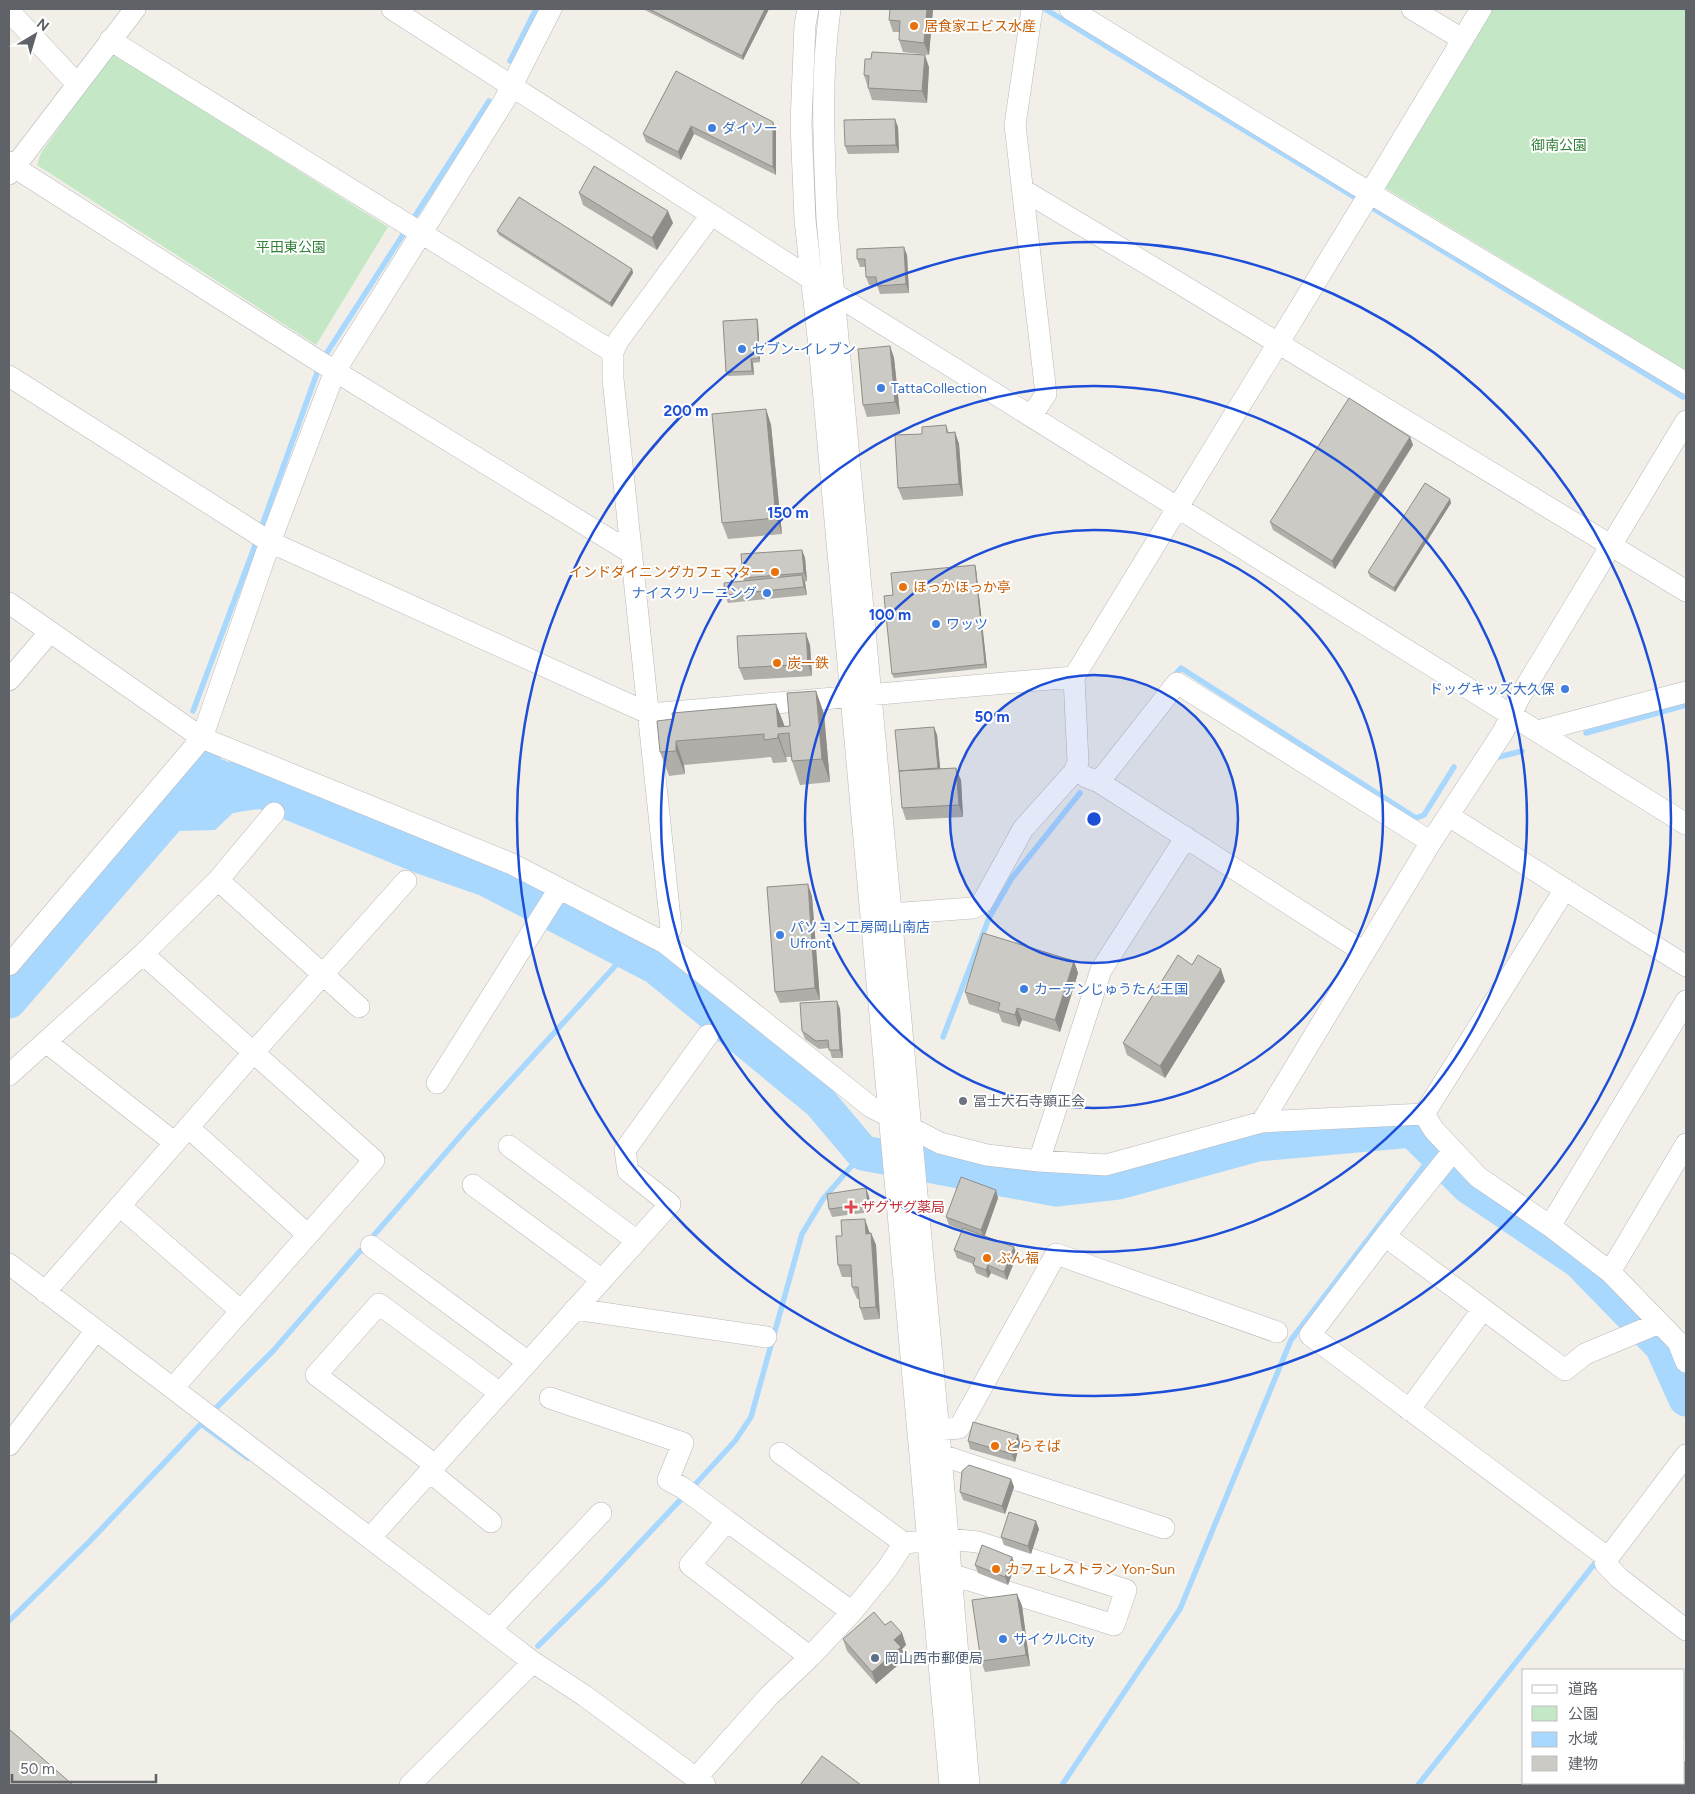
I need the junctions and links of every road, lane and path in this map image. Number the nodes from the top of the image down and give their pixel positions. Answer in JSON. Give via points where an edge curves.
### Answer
{"nodes":[{"id":1,"x":135,"y":9,"type":"edge"},
{"id":2,"x":392,"y":9,"type":"edge"},
{"id":3,"x":551,"y":9,"type":"edge"},
{"id":4,"x":808,"y":9,"type":"edge"},
{"id":5,"x":830,"y":9,"type":"edge"},
{"id":6,"x":1032,"y":9,"type":"edge"},
{"id":7,"x":1070,"y":9,"type":"edge"},
{"id":8,"x":1412,"y":9,"type":"edge"},
{"id":9,"x":1481,"y":9,"type":"edge"},
{"id":10,"x":9,"y":11,"type":"edge"},
{"id":11,"x":1462,"y":39,"type":"junction"},
{"id":12,"x":110,"y":40,"type":"junction"},
{"id":13,"x":77,"y":84,"type":"junction"},
{"id":14,"x":512,"y":86,"type":"junction"},
{"id":15,"x":11,"y":168,"type":"edge"},
{"id":16,"x":1023,"y":190,"type":"junction"},
{"id":17,"x":1366,"y":200,"type":"junction"},
{"id":18,"x":711,"y":216,"type":"junction"},
{"id":19,"x":412,"y":228,"type":"junction"},
{"id":20,"x":812,"y":279,"type":"junction"},
{"id":21,"x":833,"y":293,"type":"junction"},
{"id":22,"x":1278,"y":344,"type":"junction"},
{"id":23,"x":613,"y":352,"type":"junction"},
{"id":24,"x":326,"y":366,"type":"junction"},
{"id":25,"x":9,"y":376,"type":"edge"},
{"id":26,"x":1686,"y":383,"type":"edge"},
{"id":27,"x":1032,"y":415,"type":"junction"},
{"id":28,"x":1686,"y":421,"type":"edge"},
{"id":29,"x":1178,"y":507,"type":"junction"},
{"id":30,"x":263,"y":538,"type":"junction"},
{"id":31,"x":1611,"y":546,"type":"junction"},
{"id":32,"x":630,"y":552,"type":"junction"},
{"id":33,"x":1686,"y":591,"type":"edge"},
{"id":34,"x":9,"y":603,"type":"edge"},
{"id":35,"x":50,"y":632,"type":"junction"},
{"id":36,"x":1074,"y":676,"type":"junction"},
{"id":37,"x":9,"y":680,"type":"edge"},
{"id":38,"x":1686,"y":692,"type":"edge"},
{"id":39,"x":871,"y":696,"type":"junction"},
{"id":40,"x":850,"y":697,"type":"junction"},
{"id":41,"x":650,"y":714,"type":"junction"},
{"id":42,"x":1512,"y":716,"type":"junction"},
{"id":43,"x":1538,"y":731,"type":"junction"},
{"id":44,"x":202,"y":738,"type":"junction"},
{"id":45,"x":1074,"y":772,"type":"junction"},
{"id":46,"x":1099,"y":782,"type":"junction"},
{"id":47,"x":274,"y":813,"type":"dead end"},
{"id":48,"x":1449,"y":816,"type":"junction"},
{"id":49,"x":1686,"y":824,"type":"edge"},
{"id":50,"x":1186,"y":837,"type":"junction"},
{"id":51,"x":1431,"y":842,"type":"junction"},
{"id":52,"x":218,"y":880,"type":"junction"},
{"id":53,"x":406,"y":881,"type":"dead end"},
{"id":54,"x":1565,"y":889,"type":"junction"},
{"id":55,"x":556,"y":893,"type":"junction"},
{"id":56,"x":890,"y":914,"type":"junction"},
{"id":57,"x":665,"y":944,"type":"junction"},
{"id":58,"x":1364,"y":952,"type":"junction"},
{"id":59,"x":143,"y":954,"type":"junction"},
{"id":60,"x":10,"y":963,"type":"edge"},
{"id":61,"x":1686,"y":966,"type":"edge"},
{"id":62,"x":323,"y":974,"type":"junction"},
{"id":63,"x":1686,"y":1001,"type":"edge"},
{"id":64,"x":359,"y":1006,"type":"dead end"},
{"id":65,"x":708,"y":1035,"type":"dead end"},
{"id":66,"x":46,"y":1042,"type":"junction"},
{"id":67,"x":253,"y":1053,"type":"junction"},
{"id":68,"x":9,"y":1075,"type":"edge"},
{"id":69,"x":437,"y":1083,"type":"dead end"},
{"id":70,"x":1424,"y":1114,"type":"junction"},
{"id":71,"x":888,"y":1116,"type":"junction"},
{"id":72,"x":1262,"y":1122,"type":"junction"},
{"id":73,"x":188,"y":1127,"type":"junction"},
{"id":74,"x":911,"y":1128,"type":"junction"},
{"id":75,"x":174,"y":1143,"type":"junction"},
{"id":76,"x":1686,"y":1144,"type":"edge"},
{"id":77,"x":508,"y":1146,"type":"dead end"},
{"id":78,"x":1448,"y":1158,"type":"junction"},
{"id":79,"x":1039,"y":1161,"type":"junction"},
{"id":80,"x":474,"y":1185,"type":"dead end"},
{"id":81,"x":120,"y":1206,"type":"junction"},
{"id":82,"x":1550,"y":1226,"type":"junction"},
{"id":83,"x":308,"y":1235,"type":"junction"},
{"id":84,"x":1385,"y":1236,"type":"junction"},
{"id":85,"x":636,"y":1241,"type":"junction"},
{"id":86,"x":371,"y":1246,"type":"dead end"},
{"id":87,"x":9,"y":1264,"type":"edge"},
{"id":88,"x":1610,"y":1272,"type":"junction"},
{"id":89,"x":602,"y":1280,"type":"junction"},
{"id":90,"x":45,"y":1292,"type":"junction"},
{"id":91,"x":575,"y":1309,"type":"junction"},
{"id":92,"x":1483,"y":1310,"type":"junction"},
{"id":93,"x":241,"y":1311,"type":"junction"},
{"id":94,"x":1649,"y":1327,"type":"junction"},
{"id":95,"x":96,"y":1330,"type":"junction"},
{"id":96,"x":1276,"y":1332,"type":"dead end"},
{"id":97,"x":1682,"y":1335,"type":"edge"},
{"id":98,"x":766,"y":1337,"type":"dead end"},
{"id":99,"x":528,"y":1362,"type":"junction"},
{"id":100,"x":1686,"y":1362,"type":"edge"},
{"id":101,"x":173,"y":1388,"type":"junction"},
{"id":102,"x":500,"y":1393,"type":"junction"},
{"id":103,"x":550,"y":1398,"type":"dead end"},
{"id":104,"x":1409,"y":1410,"type":"junction"},
{"id":105,"x":938,"y":1430,"type":"junction"},
{"id":106,"x":917,"y":1432,"type":"junction"},
{"id":107,"x":9,"y":1445,"type":"edge"},
{"id":108,"x":780,"y":1453,"type":"dead end"},
{"id":109,"x":941,"y":1455,"type":"junction"},
{"id":110,"x":1686,"y":1455,"type":"edge"},
{"id":111,"x":432,"y":1468,"type":"junction"},
{"id":112,"x":601,"y":1512,"type":"dead end"},
{"id":113,"x":728,"y":1521,"type":"junction"},
{"id":114,"x":491,"y":1522,"type":"dead end"},
{"id":115,"x":1164,"y":1528,"type":"dead end"},
{"id":116,"x":370,"y":1538,"type":"junction"},
{"id":117,"x":937,"y":1540,"type":"junction"},
{"id":118,"x":904,"y":1544,"type":"junction"},
{"id":119,"x":1608,"y":1558,"type":"junction"},
{"id":120,"x":950,"y":1574,"type":"junction"},
{"id":121,"x":852,"y":1612,"type":"junction"},
{"id":122,"x":491,"y":1629,"type":"junction"},
{"id":123,"x":1686,"y":1630,"type":"edge"},
{"id":124,"x":810,"y":1657,"type":"junction"},
{"id":125,"x":534,"y":1662,"type":"junction"},
{"id":126,"x":701,"y":1782,"type":"edge"},
{"id":127,"x":410,"y":1785,"type":"edge"},
{"id":128,"x":950,"y":1785,"type":"edge"},
{"id":129,"x":968,"y":1785,"type":"edge"}],
"edges":[{"from":1,"to":12,"type":"street"},
{"from":2,"to":14,"type":"street"},
{"from":3,"to":14,"type":"street"},
{"from":4,"to":20,"type":"street","via":[[801,123],[805,220]]},
{"from":5,"to":21,"type":"street","via":[[822,122]]},
{"from":6,"to":16,"type":"street","via":[[1016,125]]},
{"from":7,"to":17,"type":"street"},
{"from":8,"to":11,"type":"street"},
{"from":9,"to":11,"type":"street"},
{"from":10,"to":13,"type":"street"},
{"from":11,"to":17,"type":"street"},
{"from":12,"to":13,"type":"street"},
{"from":12,"to":19,"type":"street"},
{"from":13,"to":15,"type":"street"},
{"from":14,"to":18,"type":"street"},
{"from":14,"to":19,"type":"street"},
{"from":15,"to":24,"type":"street"},
{"from":16,"to":22,"type":"street"},
{"from":16,"to":27,"type":"street","via":[[1046,394]]},
{"from":17,"to":22,"type":"street"},
{"from":17,"to":26,"type":"street"},
{"from":18,"to":20,"type":"street"},
{"from":18,"to":23,"type":"street"},
{"from":19,"to":23,"type":"street"},
{"from":19,"to":24,"type":"street"},
{"from":20,"to":21,"type":"street"},
{"from":20,"to":40,"type":"street"},
{"from":21,"to":27,"type":"street"},
{"from":21,"to":39,"type":"street"},
{"from":22,"to":29,"type":"street"},
{"from":22,"to":31,"type":"street"},
{"from":23,"to":32,"type":"street"},
{"from":24,"to":30,"type":"street"},
{"from":24,"to":32,"type":"street"},
{"from":25,"to":30,"type":"street"},
{"from":27,"to":29,"type":"street"},
{"from":28,"to":31,"type":"street"},
{"from":29,"to":36,"type":"street"},
{"from":29,"to":42,"type":"street"},
{"from":30,"to":41,"type":"street"},
{"from":30,"to":44,"type":"street"},
{"from":31,"to":33,"type":"street"},
{"from":31,"to":42,"type":"street","via":[[1519,698]]},
{"from":32,"to":41,"type":"street"},
{"from":34,"to":35,"type":"street"},
{"from":35,"to":37,"type":"street"},
{"from":35,"to":44,"type":"street"},
{"from":36,"to":39,"type":"street"},
{"from":36,"to":45,"type":"street","via":[[1078,762]]},
{"from":38,"to":43,"type":"street"},
{"from":39,"to":40,"type":"street"},
{"from":39,"to":56,"type":"street"},
{"from":40,"to":41,"type":"street"},
{"from":40,"to":71,"type":"street"},
{"from":41,"to":57,"type":"street","via":[[671,928]]},
{"from":42,"to":43,"type":"street"},
{"from":42,"to":48,"type":"street"},
{"from":43,"to":49,"type":"street"},
{"from":44,"to":55,"type":"street","via":[[512,864]]},
{"from":44,"to":60,"type":"street"},
{"from":45,"to":46,"type":"street"},
{"from":45,"to":56,"type":"street","via":[[1023,829],[982,903],[973,908]]},
{"from":46,"to":50,"type":"street"},
{"from":46,"to":51,"type":"street","via":[[1177,683]]},
{"from":47,"to":52,"type":"street"},
{"from":48,"to":51,"type":"street"},
{"from":48,"to":54,"type":"street"},
{"from":50,"to":58,"type":"street"},
{"from":50,"to":79,"type":"street","via":[[1101,970]]},
{"from":51,"to":58,"type":"street"},
{"from":52,"to":59,"type":"street"},
{"from":52,"to":62,"type":"street"},
{"from":53,"to":62,"type":"street"},
{"from":54,"to":61,"type":"street"},
{"from":54,"to":70,"type":"street"},
{"from":55,"to":57,"type":"street"},
{"from":55,"to":69,"type":"street"},
{"from":56,"to":74,"type":"street"},
{"from":57,"to":71,"type":"street","via":[[871,1107]]},
{"from":58,"to":72,"type":"street"},
{"from":59,"to":66,"type":"street"},
{"from":59,"to":67,"type":"street"},
{"from":62,"to":64,"type":"street"},
{"from":62,"to":67,"type":"street"},
{"from":63,"to":82,"type":"street"},
{"from":65,"to":85,"type":"street","via":[[626,1150],[628,1171],[670,1204]]},
{"from":66,"to":68,"type":"street"},
{"from":66,"to":75,"type":"street"},
{"from":67,"to":73,"type":"street"},
{"from":67,"to":83,"type":"street","via":[[374,1160]]},
{"from":70,"to":72,"type":"street"},
{"from":70,"to":78,"type":"street"},
{"from":71,"to":74,"type":"street"},
{"from":71,"to":106,"type":"street"},
{"from":72,"to":79,"type":"street","via":[[1106,1165]]},
{"from":73,"to":75,"type":"street"},
{"from":73,"to":83,"type":"street"},
{"from":74,"to":79,"type":"street","via":[[940,1143],[959,1148]]},
{"from":74,"to":105,"type":"street"},
{"from":75,"to":81,"type":"street"},
{"from":76,"to":88,"type":"street"},
{"from":77,"to":85,"type":"street"},
{"from":78,"to":82,"type":"street"},
{"from":78,"to":84,"type":"street"},
{"from":80,"to":89,"type":"street"},
{"from":81,"to":90,"type":"street"},
{"from":81,"to":93,"type":"street"},
{"from":82,"to":88,"type":"street"},
{"from":83,"to":93,"type":"street"},
{"from":84,"to":92,"type":"street"},
{"from":84,"to":104,"type":"street","via":[[1310,1335]]},
{"from":85,"to":89,"type":"street"},
{"from":86,"to":99,"type":"street"},
{"from":87,"to":90,"type":"street"},
{"from":88,"to":94,"type":"street"},
{"from":89,"to":91,"type":"street"},
{"from":90,"to":95,"type":"street"},
{"from":91,"to":98,"type":"street"},
{"from":91,"to":99,"type":"street"},
{"from":92,"to":94,"type":"street","via":[[1564,1370],[1585,1354]]},
{"from":92,"to":104,"type":"street"},
{"from":93,"to":101,"type":"street"},
{"from":94,"to":97,"type":"street"},
{"from":95,"to":101,"type":"street"},
{"from":95,"to":107,"type":"street"},
{"from":96,"to":105,"type":"street","via":[[1056,1254],[959,1428]]},
{"from":97,"to":100,"type":"street"},
{"from":99,"to":102,"type":"street"},
{"from":101,"to":116,"type":"street"},
{"from":102,"to":111,"type":"street"},
{"from":102,"to":111,"type":"street","via":[[380,1304],[316,1375]]},
{"from":103,"to":113,"type":"street","via":[[683,1443],[668,1480]]},
{"from":104,"to":119,"type":"street"},
{"from":105,"to":106,"type":"street"},
{"from":105,"to":109,"type":"street"},
{"from":106,"to":117,"type":"street"},
{"from":108,"to":118,"type":"street"},
{"from":109,"to":115,"type":"street"},
{"from":109,"to":117,"type":"street"},
{"from":110,"to":119,"type":"street"},
{"from":111,"to":114,"type":"street"},
{"from":111,"to":116,"type":"street"},
{"from":112,"to":122,"type":"street"},
{"from":113,"to":121,"type":"street"},
{"from":113,"to":124,"type":"street","via":[[690,1565]]},
{"from":116,"to":122,"type":"street"},
{"from":117,"to":118,"type":"street"},
{"from":117,"to":120,"type":"street"},
{"from":117,"to":120,"type":"street","via":[[978,1542],[1126,1590],[1114,1625]]},
{"from":117,"to":128,"type":"street"},
{"from":118,"to":121,"type":"street"},
{"from":119,"to":123,"type":"street","via":[[1604,1563],[1619,1578]]},
{"from":120,"to":129,"type":"street"},
{"from":121,"to":124,"type":"street"},
{"from":122,"to":125,"type":"street"},
{"from":124,"to":126,"type":"street","via":[[769,1696]]},
{"from":125,"to":126,"type":"street"},
{"from":125,"to":127,"type":"street"}]}
